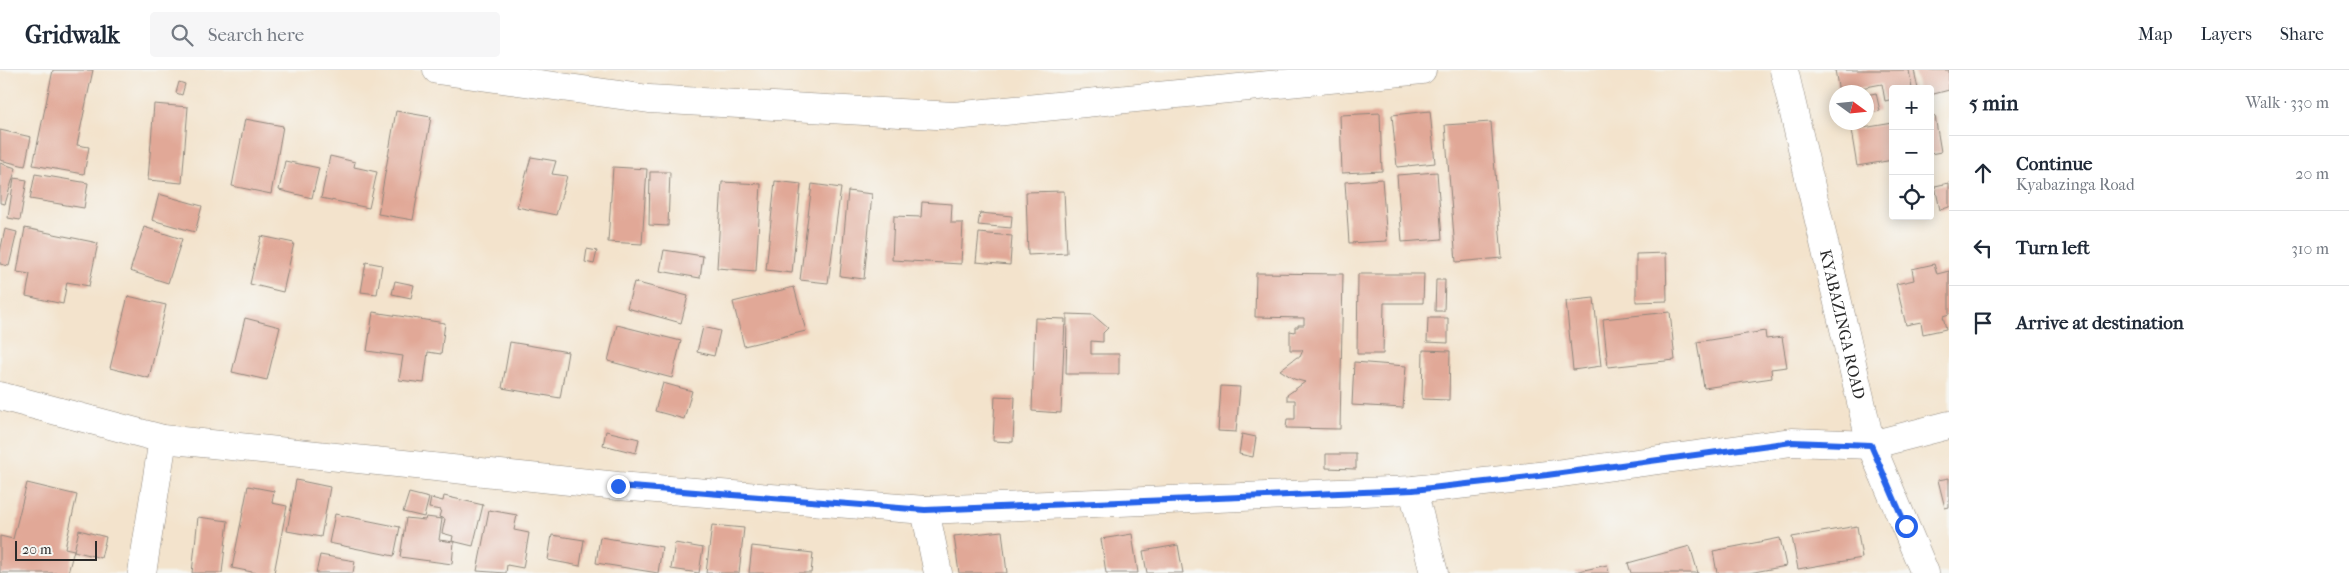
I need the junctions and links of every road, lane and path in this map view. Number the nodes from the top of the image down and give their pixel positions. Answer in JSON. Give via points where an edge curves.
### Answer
{"nodes":[{"id":1,"x":437,"y":70,"type":"edge"},
{"id":2,"x":1422,"y":70,"type":"edge"},
{"id":3,"x":1784,"y":70,"type":"edge"},
{"id":4,"x":0,"y":396,"type":"edge"},
{"id":5,"x":1949,"y":425,"type":"edge"},
{"id":6,"x":163,"y":439,"type":"junction"},
{"id":7,"x":1871,"y":445,"type":"junction"},
{"id":8,"x":1413,"y":490,"type":"junction"},
{"id":9,"x":925,"y":510,"type":"junction"},
{"id":10,"x":142,"y":573,"type":"edge"},
{"id":11,"x":938,"y":573,"type":"edge"},
{"id":12,"x":1434,"y":573,"type":"edge"},
{"id":13,"x":1925,"y":573,"type":"edge"}],
"edges":[{"from":1,"to":2,"type":"street","via":[[649,99],[954,116]]},
{"from":3,"to":7,"type":"street","name":"KYABAZINGA ROAD"},
{"from":4,"to":6,"type":"street"},
{"from":5,"to":7,"type":"street"},
{"from":6,"to":9,"type":"street","via":[[618,486]]},
{"from":6,"to":10,"type":"street"},
{"from":7,"to":8,"type":"street","via":[[1792,442]]},
{"from":7,"to":13,"type":"street","name":"KYABAZINGA ROAD"},
{"from":8,"to":9,"type":"street"},
{"from":8,"to":12,"type":"street"},
{"from":9,"to":11,"type":"street"}]}
